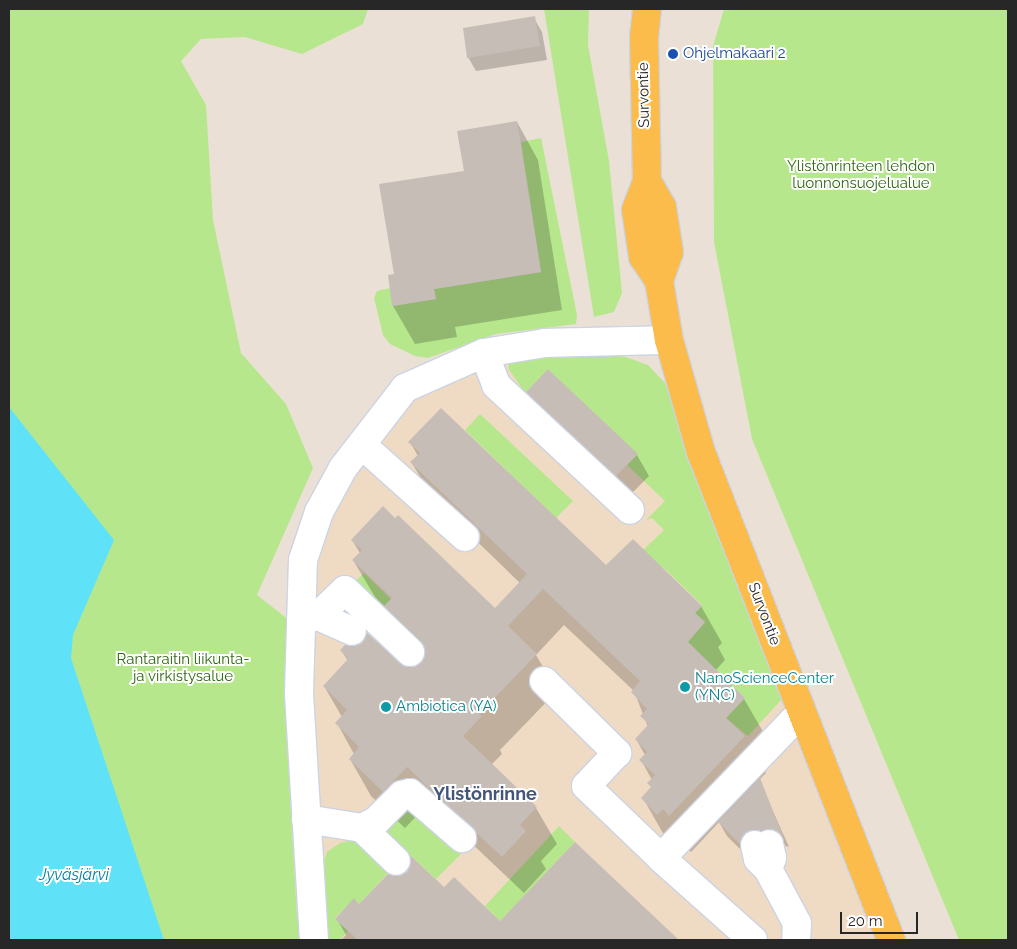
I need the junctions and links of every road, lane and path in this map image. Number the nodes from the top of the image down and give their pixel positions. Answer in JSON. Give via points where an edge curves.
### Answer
{"nodes":[{"id":1,"x":647,"y":9,"type":"edge"},
{"id":2,"x":669,"y":340,"type":"junction"},
{"id":3,"x":484,"y":353,"type":"junction"},
{"id":4,"x":362,"y":445,"type":"junction"},
{"id":5,"x":630,"y":510,"type":"dead end"},
{"id":6,"x":465,"y":538,"type":"dead end"},
{"id":7,"x":309,"y":618,"type":"junction"},
{"id":8,"x":352,"y":632,"type":"dead end"},
{"id":9,"x":410,"y":652,"type":"dead end"},
{"id":10,"x":544,"y":681,"type":"dead end"},
{"id":11,"x":803,"y":717,"type":"junction"},
{"id":12,"x":306,"y":819,"type":"junction"},
{"id":13,"x":362,"y":828,"type":"junction"},
{"id":14,"x":462,"y":838,"type":"dead end"},
{"id":15,"x":764,"y":852,"type":"dead end"},
{"id":16,"x":661,"y":858,"type":"junction"},
{"id":17,"x":396,"y":861,"type":"dead end"},
{"id":18,"x":314,"y":940,"type":"edge"},
{"id":19,"x":753,"y":940,"type":"edge"},
{"id":20,"x":796,"y":940,"type":"edge"},
{"id":21,"x":891,"y":940,"type":"edge"}],
"edges":[{"from":1,"to":2,"type":"main road","name":"Survontie","via":[[644,38],[647,181],[636,210],[643,257],[659,281]]},
{"from":2,"to":3,"type":"lane","via":[[545,343]]},
{"from":2,"to":11,"type":"main road","name":"Survontie","via":[[701,452]]},
{"from":3,"to":4,"type":"lane","via":[[406,388]]},
{"from":3,"to":5,"type":"lane","via":[[496,385]]},
{"from":4,"to":6,"type":"lane"},
{"from":4,"to":7,"type":"lane","via":[[343,468],[309,536],[303,560]]},
{"from":7,"to":8,"type":"lane"},
{"from":7,"to":9,"type":"lane","via":[[345,590]]},
{"from":7,"to":12,"type":"lane","via":[[299,693]]},
{"from":10,"to":16,"type":"lane","via":[[617,753],[586,786]]},
{"from":11,"to":16,"type":"lane","via":[[793,721]]},
{"from":11,"to":21,"type":"main road","name":"Survontie"},
{"from":12,"to":13,"type":"lane"},
{"from":12,"to":18,"type":"lane"},
{"from":13,"to":14,"type":"lane","via":[[376,821],[402,795],[410,793]]},
{"from":13,"to":17,"type":"lane"},
{"from":15,"to":20,"type":"lane","via":[[797,923]]},
{"from":16,"to":19,"type":"lane"}]}
